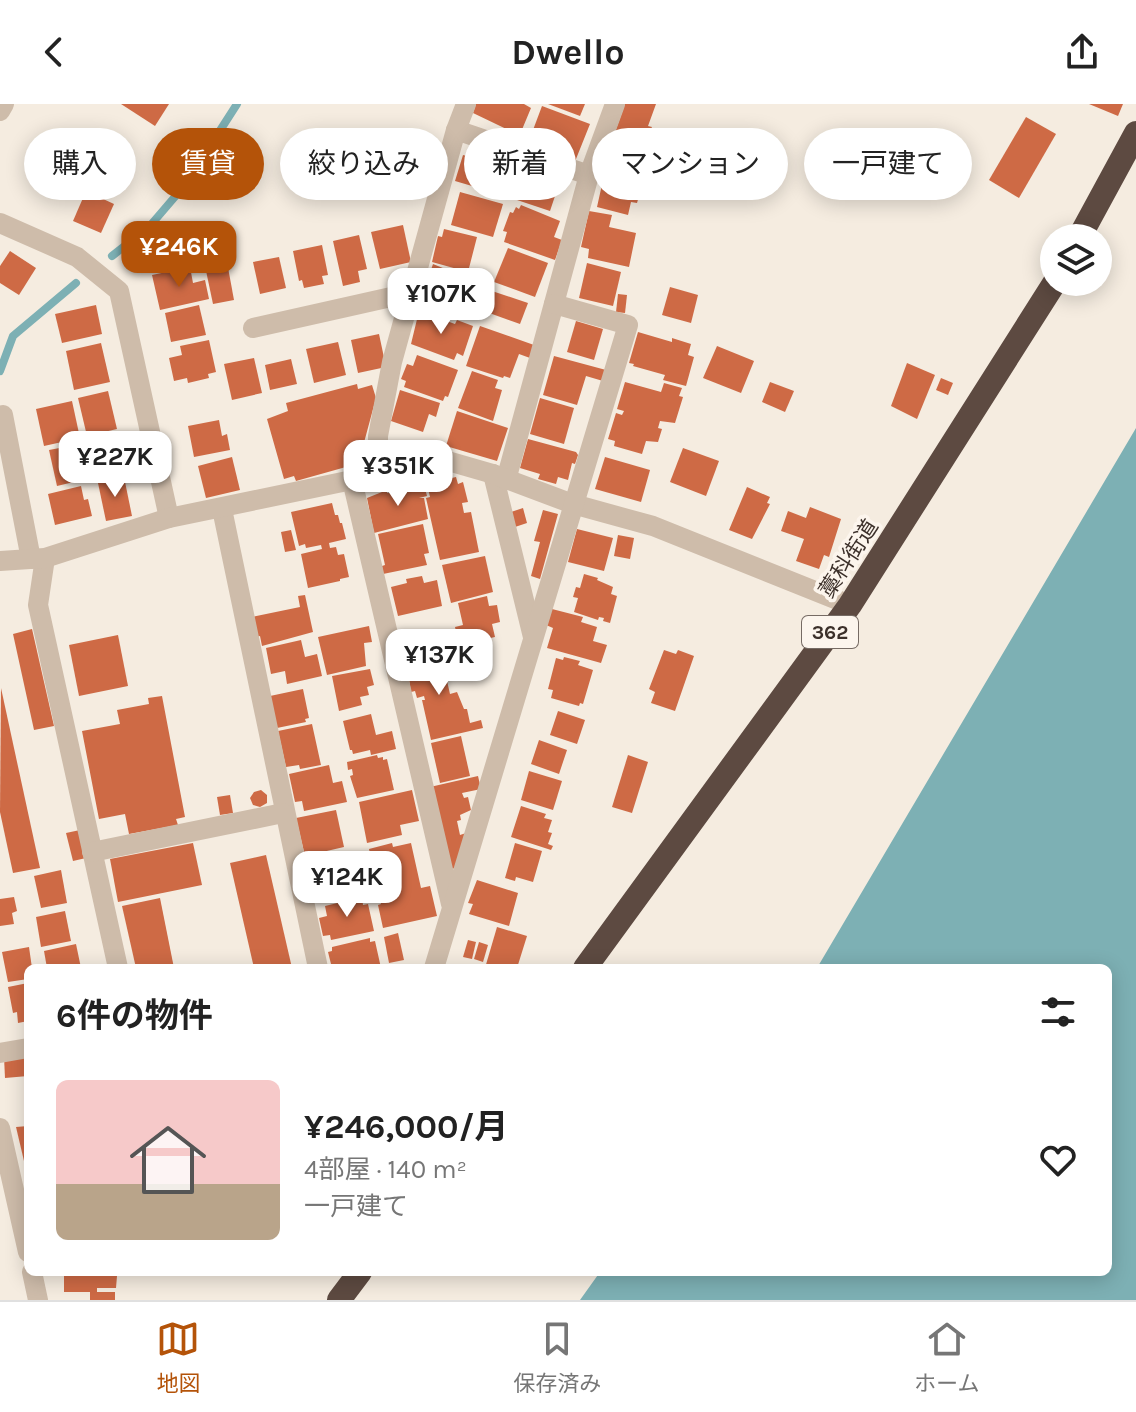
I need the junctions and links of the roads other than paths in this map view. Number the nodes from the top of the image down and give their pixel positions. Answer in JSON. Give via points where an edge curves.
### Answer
{"nodes":[{"id":1,"x":4,"y":104,"type":"edge"},
{"id":2,"x":466,"y":104,"type":"edge"},
{"id":3,"x":615,"y":104,"type":"edge"},
{"id":4,"x":0,"y":111,"type":"edge"},
{"id":5,"x":456,"y":130,"type":"junction"},
{"id":6,"x":1136,"y":133,"type":"edge"},
{"id":7,"x":589,"y":175,"type":"junction"},
{"id":8,"x":0,"y":223,"type":"edge"},
{"id":9,"x":1087,"y":224,"type":"edge"},
{"id":10,"x":409,"y":293,"type":"junction"},
{"id":11,"x":1046,"y":296,"type":"edge"},
{"id":12,"x":554,"y":304,"type":"junction"},
{"id":13,"x":253,"y":328,"type":"dead end"},
{"id":14,"x":3,"y":415,"type":"dead end"},
{"id":15,"x":378,"y":467,"type":"junction"},
{"id":16,"x":500,"y":477,"type":"junction"},
{"id":17,"x":352,"y":480,"type":"junction"},
{"id":18,"x":573,"y":504,"type":"junction"},
{"id":19,"x":222,"y":509,"type":"junction"},
{"id":20,"x":169,"y":518,"type":"junction"},
{"id":21,"x":38,"y":559,"type":"junction"},
{"id":22,"x":0,"y":561,"type":"edge"},
{"id":23,"x":850,"y":605,"type":"junction"},
{"id":24,"x":533,"y":637,"type":"junction"},
{"id":25,"x":283,"y":813,"type":"junction"},
{"id":26,"x":92,"y":852,"type":"junction"},
{"id":27,"x":452,"y":908,"type":"junction"},
{"id":28,"x":117,"y":964,"type":"edge"},
{"id":29,"x":317,"y":964,"type":"edge"},
{"id":30,"x":435,"y":964,"type":"edge"},
{"id":31,"x":588,"y":964,"type":"edge"},
{"id":32,"x":24,"y":1049,"type":"edge"},
{"id":33,"x":0,"y":1053,"type":"edge"},
{"id":34,"x":0,"y":1128,"type":"edge"},
{"id":35,"x":24,"y":1234,"type":"edge"},
{"id":36,"x":33,"y":1276,"type":"edge"},
{"id":37,"x":357,"y":1276,"type":"edge"},
{"id":38,"x":38,"y":1300,"type":"edge"},
{"id":39,"x":339,"y":1300,"type":"edge"}],
"edges":[{"from":1,"to":4,"type":"street"},
{"from":2,"to":5,"type":"street"},
{"from":3,"to":7,"type":"street"},
{"from":5,"to":7,"type":"street"},
{"from":5,"to":10,"type":"street"},
{"from":6,"to":9,"type":"highway"},
{"from":7,"to":12,"type":"street"},
{"from":8,"to":20,"type":"street","via":[[77,257],[119,291]]},
{"from":10,"to":13,"type":"street"},
{"from":10,"to":15,"type":"street","via":[[378,436]]},
{"from":11,"to":23,"type":"highway","name":"藁科街道","number":"362"},
{"from":12,"to":16,"type":"street"},
{"from":12,"to":18,"type":"street","via":[[628,325]]},
{"from":14,"to":21,"type":"street"},
{"from":15,"to":16,"type":"street","via":[[427,455]]},
{"from":15,"to":17,"type":"street"},
{"from":16,"to":18,"type":"street"},
{"from":16,"to":24,"type":"street"},
{"from":17,"to":19,"type":"street"},
{"from":17,"to":27,"type":"street"},
{"from":18,"to":23,"type":"street","via":[[653,526]]},
{"from":18,"to":24,"type":"street"},
{"from":19,"to":20,"type":"street"},
{"from":19,"to":25,"type":"street"},
{"from":20,"to":21,"type":"street"},
{"from":21,"to":22,"type":"street"},
{"from":21,"to":26,"type":"street","via":[[38,605]]},
{"from":23,"to":31,"type":"highway","name":"藁科街道","number":"362"},
{"from":24,"to":27,"type":"street"},
{"from":25,"to":26,"type":"street"},
{"from":25,"to":29,"type":"street"},
{"from":26,"to":28,"type":"street"},
{"from":27,"to":30,"type":"street"},
{"from":32,"to":33,"type":"street"},
{"from":34,"to":35,"type":"street"},
{"from":36,"to":38,"type":"street"},
{"from":37,"to":39,"type":"highway"}]}
